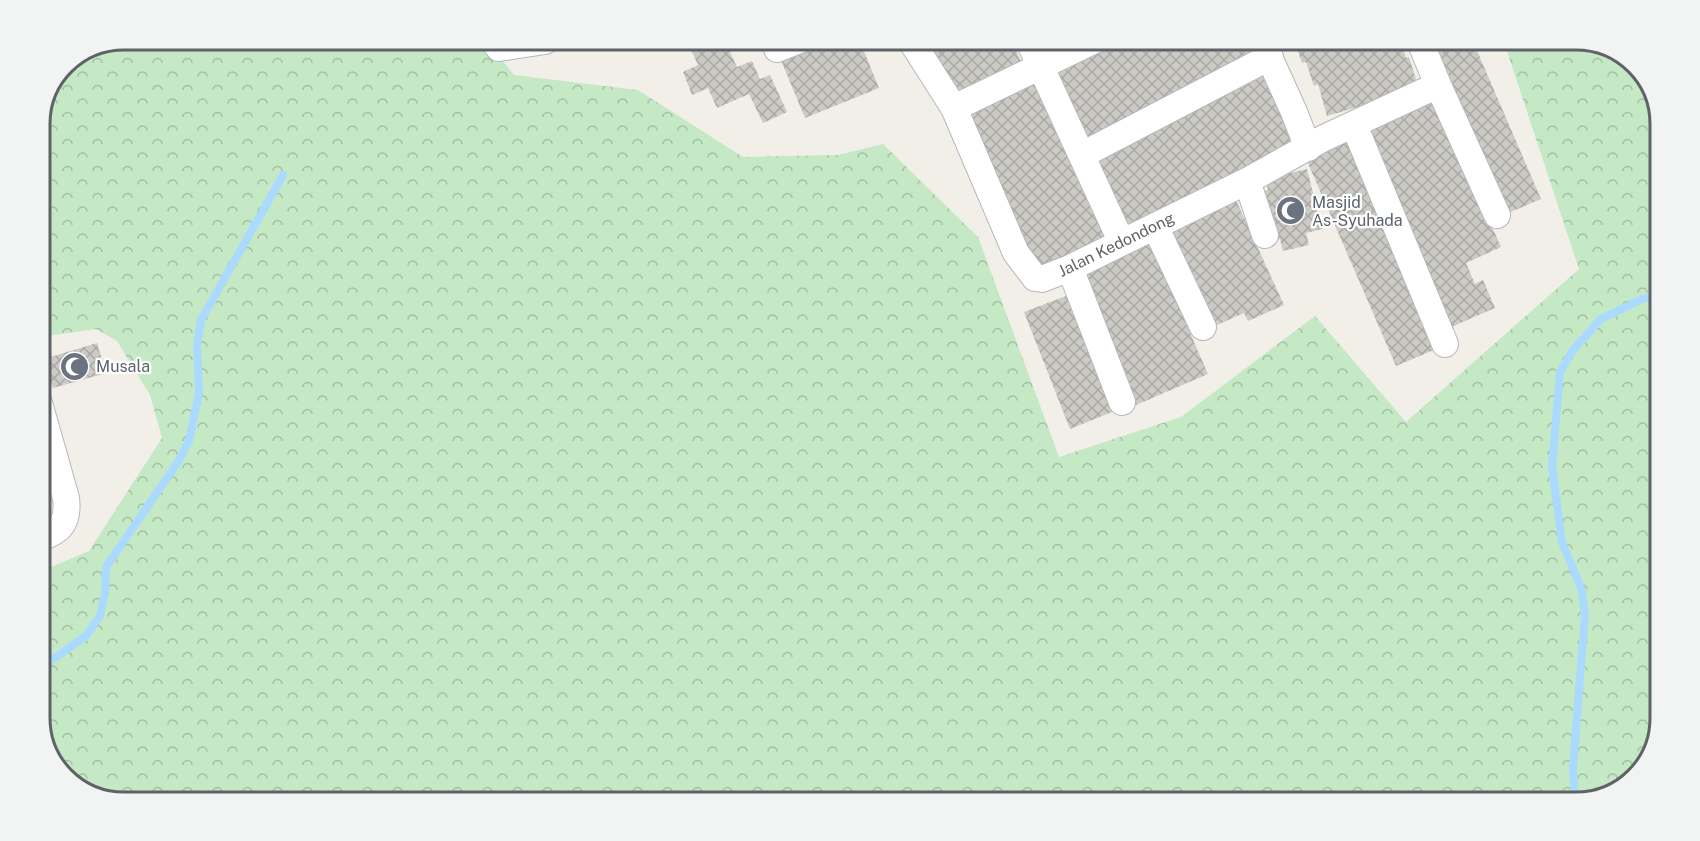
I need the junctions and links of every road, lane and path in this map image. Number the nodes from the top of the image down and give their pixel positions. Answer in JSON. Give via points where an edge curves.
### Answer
{"nodes":[{"id":1,"x":917,"y":50,"type":"edge"},
{"id":2,"x":1033,"y":50,"type":"edge"},
{"id":3,"x":1075,"y":50,"type":"edge"},
{"id":4,"x":1263,"y":50,"type":"edge"},
{"id":5,"x":1267,"y":50,"type":"edge"},
{"id":6,"x":1424,"y":50,"type":"edge"},
{"id":7,"x":1040,"y":68,"type":"junction"},
{"id":8,"x":1438,"y":85,"type":"junction"},
{"id":9,"x":954,"y":108,"type":"junction"},
{"id":10,"x":1354,"y":124,"type":"junction"},
{"id":11,"x":1308,"y":148,"type":"junction"},
{"id":12,"x":1082,"y":155,"type":"junction"},
{"id":13,"x":1247,"y":181,"type":"junction"},
{"id":14,"x":1497,"y":215,"type":"dead end"},
{"id":15,"x":1155,"y":226,"type":"junction"},
{"id":16,"x":1264,"y":235,"type":"dead end"},
{"id":17,"x":1121,"y":241,"type":"junction"},
{"id":18,"x":1070,"y":268,"type":"junction"},
{"id":19,"x":1203,"y":327,"type":"dead end"},
{"id":20,"x":1445,"y":344,"type":"dead end"},
{"id":21,"x":1122,"y":402,"type":"dead end"},
{"id":22,"x":50,"y":442,"type":"edge"},
{"id":23,"x":50,"y":535,"type":"edge"}],
"edges":[{"from":1,"to":9,"type":"street","name":"Jalan Kedondong"},
{"from":2,"to":7,"type":"street"},
{"from":3,"to":7,"type":"street"},
{"from":4,"to":12,"type":"street"},
{"from":5,"to":11,"type":"street"},
{"from":6,"to":8,"type":"street"},
{"from":7,"to":9,"type":"street"},
{"from":7,"to":12,"type":"street"},
{"from":8,"to":10,"type":"street","name":"Jalan Kedondong"},
{"from":8,"to":14,"type":"street"},
{"from":9,"to":18,"type":"street","name":"Jalan Kedondong","via":[[1016,253],[1035,278]]},
{"from":10,"to":11,"type":"street","name":"Jalan Kedondong"},
{"from":10,"to":20,"type":"street"},
{"from":11,"to":13,"type":"street","name":"Jalan Kedondong"},
{"from":12,"to":17,"type":"street"},
{"from":13,"to":15,"type":"street","name":"Jalan Kedondong"},
{"from":13,"to":16,"type":"street"},
{"from":15,"to":17,"type":"street","name":"Jalan Kedondong"},
{"from":15,"to":19,"type":"street"},
{"from":17,"to":18,"type":"street","name":"Jalan Kedondong"},
{"from":18,"to":21,"type":"street"},
{"from":22,"to":23,"type":"street","via":[[68,510],[63,526]]}]}
